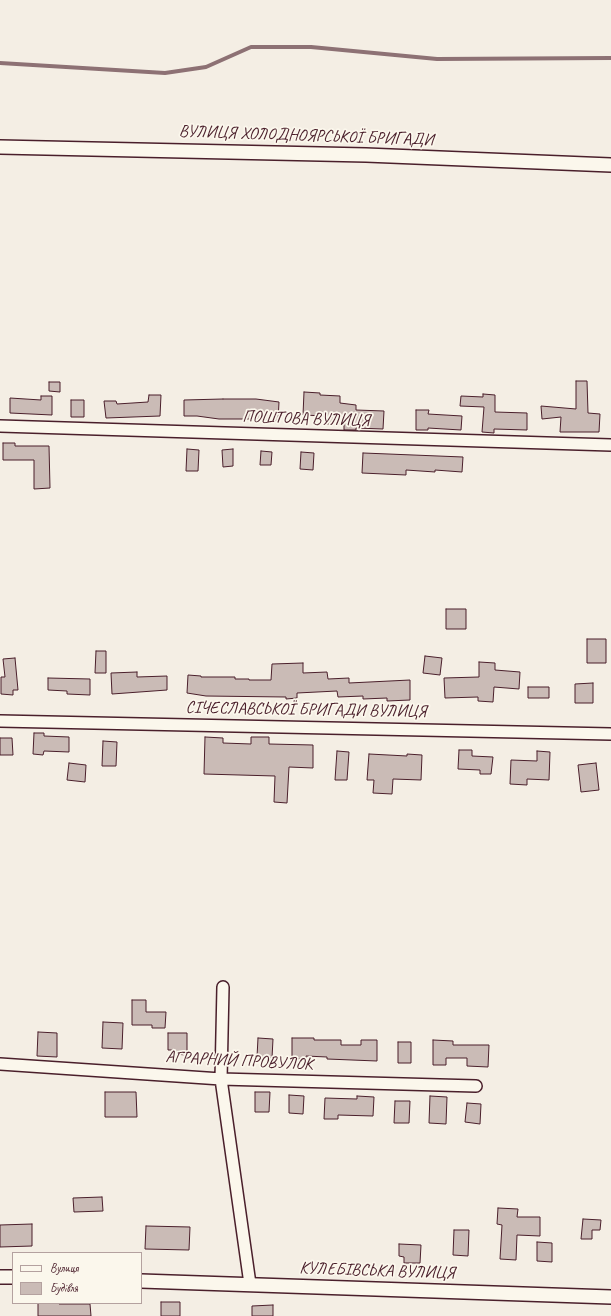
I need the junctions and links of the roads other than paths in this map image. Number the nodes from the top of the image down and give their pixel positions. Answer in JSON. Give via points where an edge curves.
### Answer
{"nodes":[{"id":1,"x":0,"y":147,"type":"edge"},
{"id":2,"x":611,"y":165,"type":"edge"},
{"id":3,"x":0,"y":426,"type":"edge"},
{"id":4,"x":611,"y":445,"type":"edge"},
{"id":5,"x":0,"y":721,"type":"edge"},
{"id":6,"x":611,"y":734,"type":"edge"},
{"id":7,"x":223,"y":987,"type":"dead end"},
{"id":8,"x":0,"y":1064,"type":"edge"},
{"id":9,"x":222,"y":1079,"type":"junction"},
{"id":10,"x":476,"y":1086,"type":"dead end"},
{"id":11,"x":0,"y":1276,"type":"edge"},
{"id":12,"x":12,"y":1277,"type":"edge"},
{"id":13,"x":142,"y":1281,"type":"edge"},
{"id":14,"x":250,"y":1284,"type":"junction"},
{"id":15,"x":611,"y":1297,"type":"edge"}],
"edges":[{"from":1,"to":2,"type":"street","name":"ВУЛИЦЯ ХОЛОДНОЯРСЬКОЇ БРИГАДИ","via":[[366,155]]},
{"from":3,"to":4,"type":"street","name":"ПОШТОВА ВУЛИЦЯ"},
{"from":5,"to":6,"type":"street","name":"СІЧЕСЛАВСЬКОЇ БРИГАДИ ВУЛИЦЯ"},
{"from":7,"to":9,"type":"street"},
{"from":8,"to":9,"type":"street","name":"АГРАРНИЙ ПРОВУЛОК"},
{"from":9,"to":10,"type":"street","name":"АГРАРНИЙ ПРОВУЛОК"},
{"from":9,"to":14,"type":"street"},
{"from":11,"to":12,"type":"street"},
{"from":13,"to":14,"type":"street","name":"КУЛЕБІВСЬКА ВУЛИЦЯ"},
{"from":14,"to":15,"type":"street","name":"КУЛЕБІВСЬКА ВУЛИЦЯ"}]}
